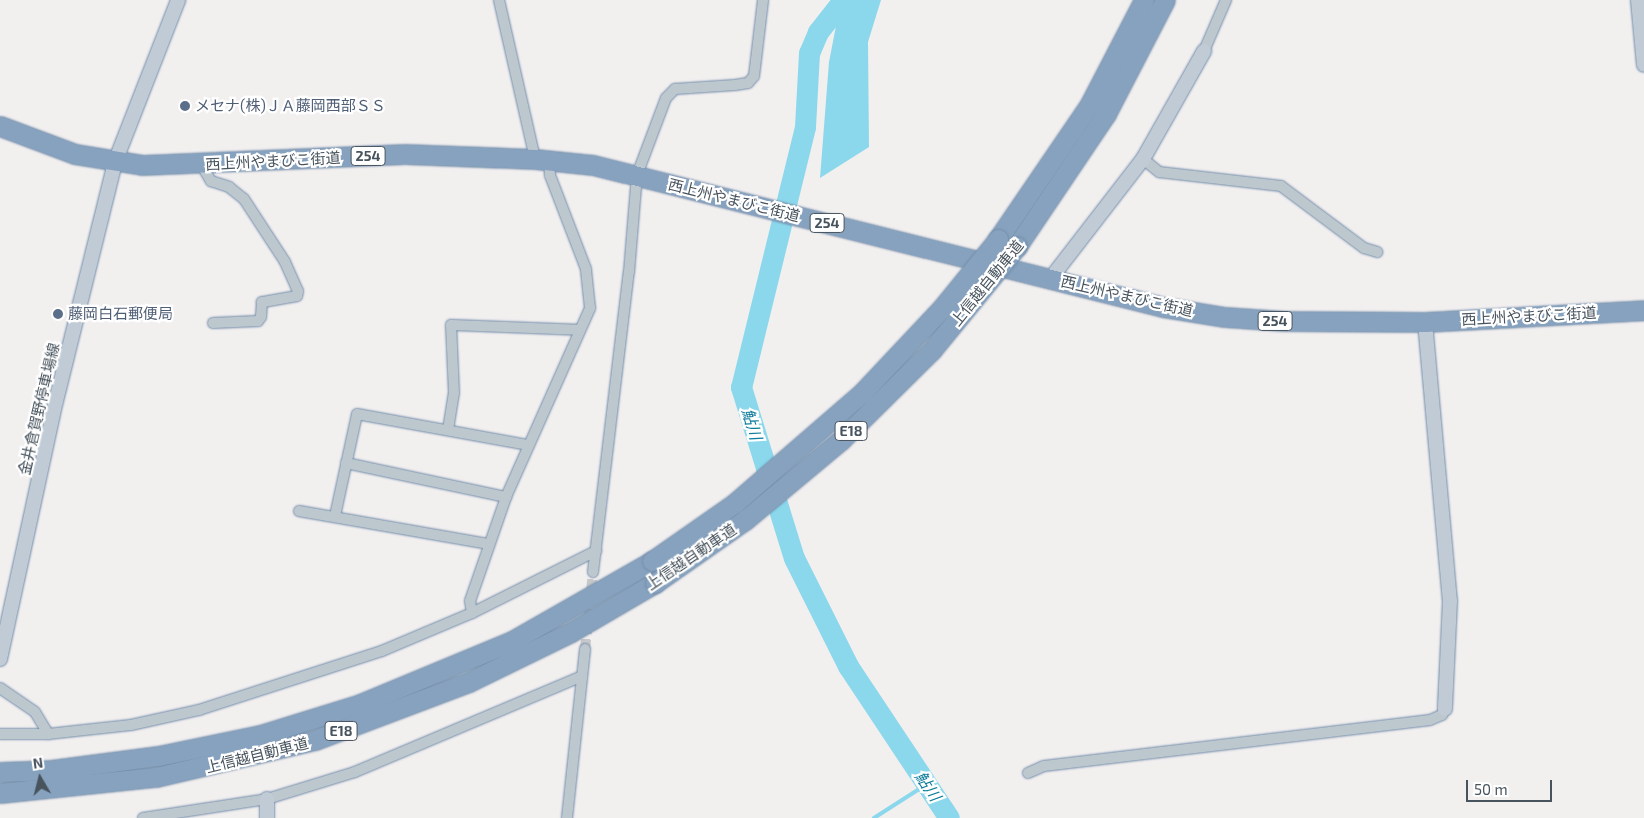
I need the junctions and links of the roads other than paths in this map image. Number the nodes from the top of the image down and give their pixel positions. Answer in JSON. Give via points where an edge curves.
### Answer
{"nodes":[{"id":1,"x":178,"y":0,"type":"edge"},
{"id":2,"x":499,"y":0,"type":"edge"},
{"id":3,"x":764,"y":0,"type":"edge"},
{"id":4,"x":1144,"y":0,"type":"edge"},
{"id":5,"x":1165,"y":0,"type":"edge"},
{"id":6,"x":1226,"y":0,"type":"edge"},
{"id":7,"x":1638,"y":0,"type":"edge"},
{"id":8,"x":1204,"y":51,"type":"joint"},
{"id":9,"x":1644,"y":64,"type":"edge"},
{"id":10,"x":0,"y":126,"type":"edge"},
{"id":11,"x":542,"y":159,"type":"junction"},
{"id":12,"x":1143,"y":159,"type":"junction"},
{"id":13,"x":115,"y":162,"type":"junction"},
{"id":14,"x":200,"y":164,"type":"junction"},
{"id":15,"x":637,"y":175,"type":"junction"},
{"id":16,"x":1377,"y":252,"type":"dead end"},
{"id":17,"x":1051,"y":278,"type":"junction"},
{"id":18,"x":1644,"y":310,"type":"edge"},
{"id":19,"x":1425,"y":322,"type":"junction"},
{"id":20,"x":213,"y":323,"type":"dead end"},
{"id":21,"x":579,"y":330,"type":"junction"},
{"id":22,"x":448,"y":430,"type":"junction"},
{"id":23,"x":527,"y":445,"type":"junction"},
{"id":24,"x":346,"y":463,"type":"junction"},
{"id":25,"x":506,"y":497,"type":"junction"},
{"id":26,"x":298,"y":510,"type":"dead end"},
{"id":27,"x":335,"y":516,"type":"junction"},
{"id":28,"x":489,"y":544,"type":"junction"},
{"id":29,"x":596,"y":551,"type":"junction"},
{"id":30,"x":593,"y":572,"type":"tunnel mouth"},
{"id":31,"x":472,"y":613,"type":"junction"},
{"id":32,"x":585,"y":649,"type":"tunnel mouth"},
{"id":33,"x":0,"y":659,"type":"edge"},
{"id":34,"x":582,"y":676,"type":"junction"},
{"id":35,"x":0,"y":688,"type":"edge"},
{"id":36,"x":1444,"y":709,"type":"joint"},
{"id":37,"x":0,"y":734,"type":"edge"},
{"id":38,"x":48,"y":734,"type":"junction"},
{"id":39,"x":0,"y":772,"type":"edge"},
{"id":40,"x":1028,"y":772,"type":"dead end"},
{"id":41,"x":0,"y":793,"type":"edge"},
{"id":42,"x":267,"y":799,"type":"junction"},
{"id":43,"x":143,"y":818,"type":"edge"},
{"id":44,"x":267,"y":818,"type":"edge"},
{"id":45,"x":567,"y":818,"type":"edge"}],
"edges":[{"from":1,"to":13,"type":"street","name":"金井倉賀野停車場線"},
{"from":2,"to":11,"type":"street"},
{"from":3,"to":15,"type":"street","via":[[754,76],[748,83],[675,89],[666,98]]},
{"from":4,"to":39,"type":"highway","name":"上信越自動車道","number":"E18","bridge":true,"via":[[1090,104],[998,239],[942,308],[855,400],[735,503],[652,561],[512,641],[360,704],[260,735],[168,754],[51,770]]},
{"from":5,"to":41,"type":"highway","name":"上信越自動車道","number":"E18","bridge":true,"via":[[1106,114],[1018,246],[932,350],[841,440],[745,520],[655,583],[572,632],[469,682],[315,740],[156,777]]},
{"from":6,"to":8,"type":"street"},
{"from":7,"to":9,"type":"street"},
{"from":8,"to":12,"type":"street"},
{"from":10,"to":13,"type":"highway","name":"西上州やまびこ街道","number":"254","via":[[75,154]]},
{"from":11,"to":14,"type":"highway","name":"西上州やまびこ街道","number":"254","via":[[405,154]]},
{"from":11,"to":15,"type":"highway","name":"西上州やまびこ街道","number":"254"},
{"from":11,"to":21,"type":"street","via":[[586,269],[590,308]]},
{"from":12,"to":16,"type":"street","via":[[1159,172],[1282,186],[1364,248]]},
{"from":12,"to":17,"type":"street"},
{"from":13,"to":14,"type":"highway","name":"西上州やまびこ街道","number":"254"},
{"from":13,"to":33,"type":"street","name":"金井倉賀野停車場線","via":[[56,401]]},
{"from":14,"to":20,"type":"street","via":[[211,181],[229,187],[244,199],[285,262],[298,291],[297,296],[262,302],[262,317],[258,321]]},
{"from":15,"to":17,"type":"highway","name":"西上州やまびこ街道","number":"254"},
{"from":15,"to":29,"type":"street","via":[[629,272]]},
{"from":17,"to":19,"type":"highway","name":"西上州やまびこ街道","number":"254","via":[[1164,307],[1225,317],[1284,322]]},
{"from":18,"to":19,"type":"highway","name":"西上州やまびこ街道","number":"254"},
{"from":19,"to":36,"type":"street","via":[[1450,601]]},
{"from":21,"to":22,"type":"street","via":[[451,325],[454,392]]},
{"from":21,"to":23,"type":"street"},
{"from":22,"to":23,"type":"street"},
{"from":22,"to":24,"type":"street","via":[[356,414]]},
{"from":23,"to":25,"type":"street"},
{"from":24,"to":25,"type":"street"},
{"from":24,"to":27,"type":"street"},
{"from":25,"to":28,"type":"street"},
{"from":26,"to":27,"type":"street"},
{"from":27,"to":28,"type":"street"},
{"from":28,"to":31,"type":"street","via":[[470,601]]},
{"from":29,"to":30,"type":"street"},
{"from":29,"to":31,"type":"street"},
{"from":31,"to":38,"type":"street","via":[[382,651],[199,710],[131,725]]},
{"from":32,"to":34,"type":"street"},
{"from":34,"to":42,"type":"street","via":[[401,755]]},
{"from":34,"to":45,"type":"street"},
{"from":35,"to":38,"type":"street","via":[[35,712]]},
{"from":36,"to":40,"type":"street","via":[[1442,715],[1430,720],[1044,766]]},
{"from":37,"to":38,"type":"street"},
{"from":42,"to":43,"type":"street"},
{"from":42,"to":44,"type":"street"}]}
